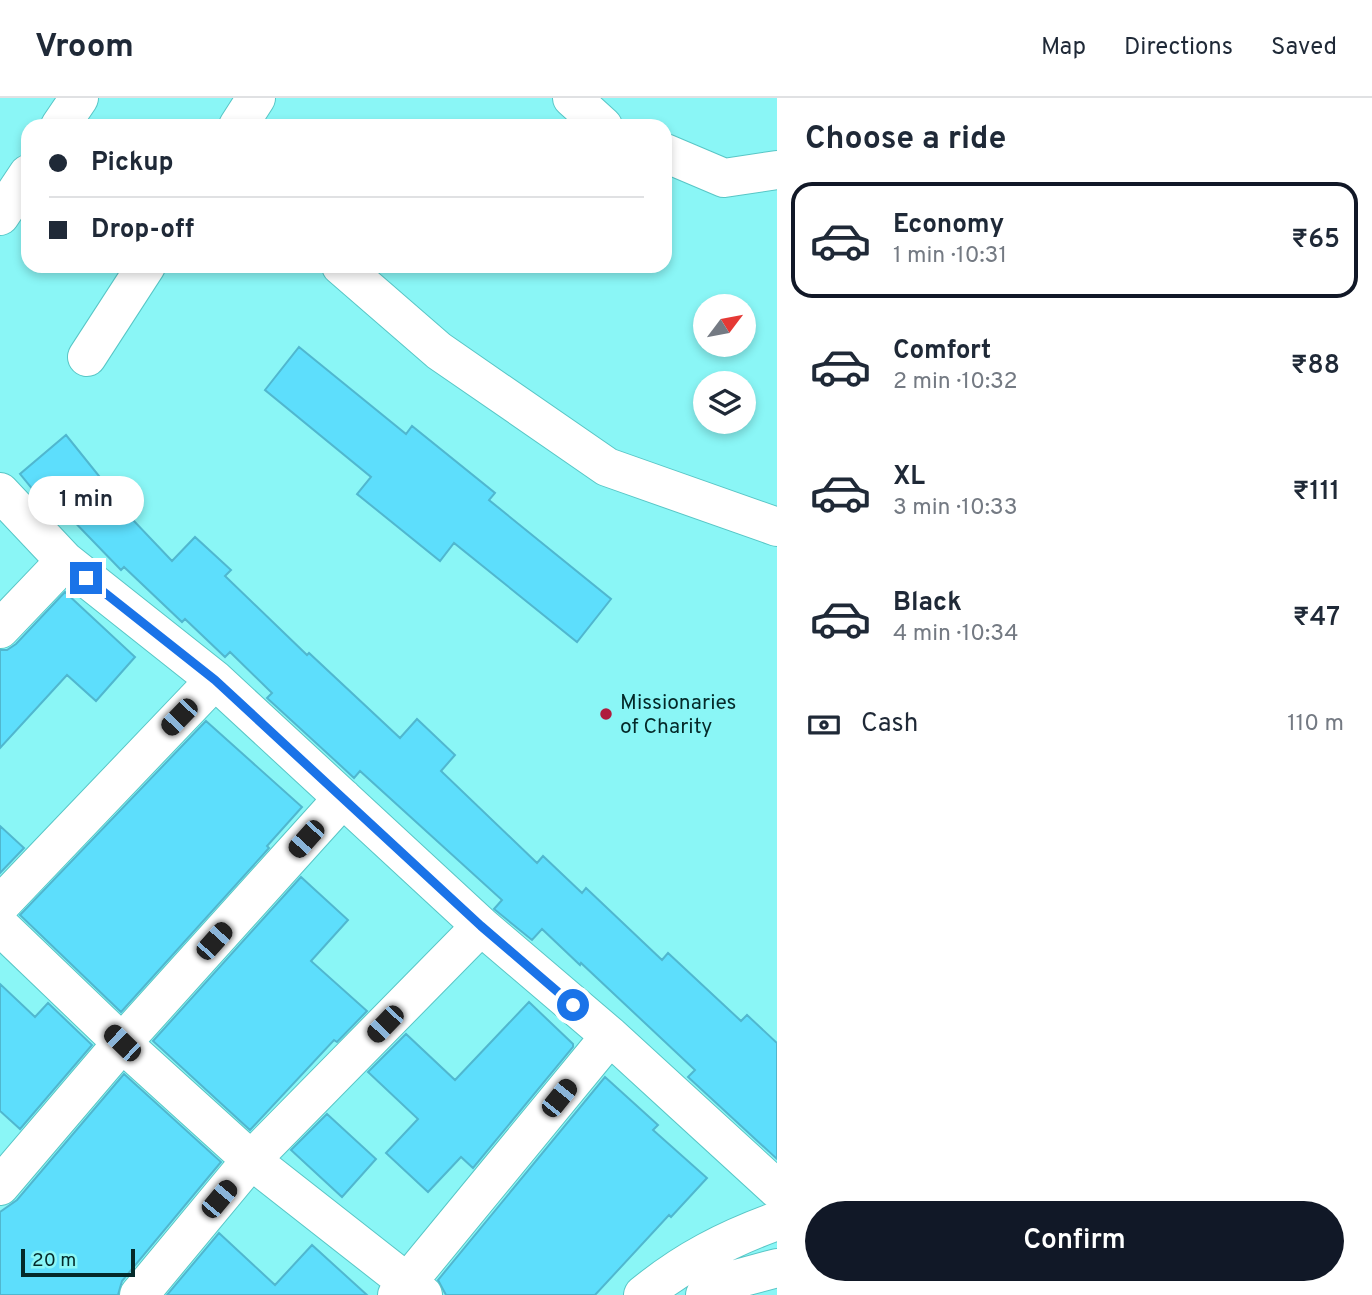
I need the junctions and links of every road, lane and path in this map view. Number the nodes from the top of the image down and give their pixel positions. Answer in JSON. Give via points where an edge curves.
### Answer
{"nodes":[{"id":1,"x":79,"y":98,"type":"edge"},
{"id":2,"x":256,"y":98,"type":"edge"},
{"id":3,"x":572,"y":98,"type":"edge"},
{"id":4,"x":65,"y":119,"type":"edge"},
{"id":5,"x":242,"y":119,"type":"edge"},
{"id":6,"x":595,"y":119,"type":"edge"},
{"id":7,"x":672,"y":156,"type":"edge"},
{"id":8,"x":777,"y":170,"type":"edge"},
{"id":9,"x":21,"y":184,"type":"edge"},
{"id":10,"x":0,"y":216,"type":"edge"},
{"id":11,"x":141,"y":273,"type":"edge"},
{"id":12,"x":349,"y":273,"type":"edge"},
{"id":13,"x":87,"y":357,"type":"dead end"},
{"id":14,"x":0,"y":492,"type":"edge"},
{"id":15,"x":777,"y":527,"type":"edge"},
{"id":16,"x":65,"y":561,"type":"junction"},
{"id":17,"x":0,"y":629,"type":"edge"},
{"id":18,"x":215,"y":680,"type":"junction"},
{"id":19,"x":343,"y":798,"type":"junction"},
{"id":20,"x":0,"y":905,"type":"edge"},
{"id":21,"x":0,"y":926,"type":"edge"},
{"id":22,"x":481,"y":926,"type":"junction"},
{"id":23,"x":610,"y":1037,"type":"junction"},
{"id":24,"x":122,"y":1043,"type":"junction"},
{"id":25,"x":251,"y":1160,"type":"junction"},
{"id":26,"x":0,"y":1186,"type":"edge"},
{"id":27,"x":777,"y":1189,"type":"edge"},
{"id":28,"x":777,"y":1221,"type":"edge"},
{"id":29,"x":777,"y":1268,"type":"edge"},
{"id":30,"x":409,"y":1291,"type":"edge"},
{"id":31,"x":139,"y":1295,"type":"edge"},
{"id":32,"x":643,"y":1295,"type":"edge"},
{"id":33,"x":705,"y":1295,"type":"edge"}],
"edges":[{"from":1,"to":4,"type":"street"},
{"from":2,"to":5,"type":"street"},
{"from":3,"to":6,"type":"street"},
{"from":7,"to":8,"type":"street","via":[[724,178]]},
{"from":9,"to":10,"type":"street"},
{"from":11,"to":13,"type":"street"},
{"from":12,"to":15,"type":"street","via":[[439,351],[607,467]]},
{"from":14,"to":16,"type":"street"},
{"from":16,"to":17,"type":"street"},
{"from":16,"to":18,"type":"street"},
{"from":18,"to":19,"type":"street"},
{"from":18,"to":20,"type":"street"},
{"from":19,"to":22,"type":"street"},
{"from":19,"to":24,"type":"street"},
{"from":21,"to":24,"type":"street"},
{"from":22,"to":23,"type":"street"},
{"from":22,"to":25,"type":"street"},
{"from":23,"to":27,"type":"street"},
{"from":23,"to":30,"type":"street"},
{"from":24,"to":25,"type":"street"},
{"from":24,"to":26,"type":"street"},
{"from":25,"to":30,"type":"street"},
{"from":25,"to":31,"type":"street"},
{"from":28,"to":32,"type":"street","via":[[736,1236],[683,1265]]},
{"from":29,"to":33,"type":"street","via":[[736,1279]]}]}
